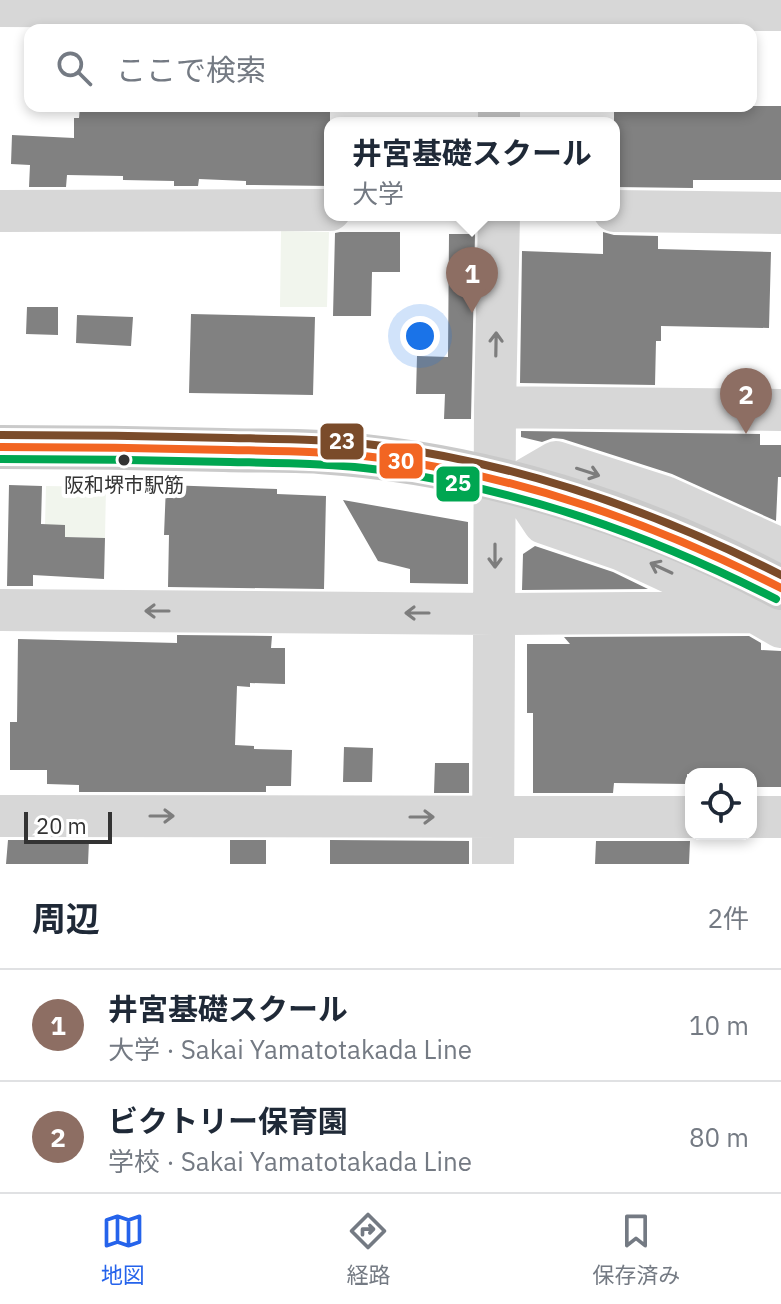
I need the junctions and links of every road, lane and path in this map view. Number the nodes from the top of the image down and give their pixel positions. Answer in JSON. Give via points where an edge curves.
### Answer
{"nodes":[{"id":1,"x":0,"y":6,"type":"edge"},
{"id":2,"x":781,"y":10,"type":"edge"},
{"id":3,"x":499,"y":13,"type":"edge"},
{"id":4,"x":324,"y":210,"type":"edge"},
{"id":5,"x":0,"y":211,"type":"edge"},
{"id":6,"x":620,"y":211,"type":"edge"},
{"id":7,"x":781,"y":213,"type":"edge"},
{"id":8,"x":499,"y":221,"type":"edge"},
{"id":9,"x":495,"y":407,"type":"junction"},
{"id":10,"x":781,"y":410,"type":"edge"},
{"id":11,"x":0,"y":447,"type":"edge"},
{"id":12,"x":506,"y":481,"type":"junction"},
{"id":13,"x":781,"y":549,"type":"edge"},
{"id":14,"x":772,"y":609,"type":"edge"},
{"id":15,"x":0,"y":610,"type":"edge"},
{"id":16,"x":495,"y":614,"type":"junction"},
{"id":17,"x":0,"y":816,"type":"edge"},
{"id":18,"x":685,"y":817,"type":"edge"},
{"id":19,"x":757,"y":817,"type":"edge"},
{"id":20,"x":781,"y":817,"type":"edge"},
{"id":21,"x":494,"y":818,"type":"junction"},
{"id":22,"x":493,"y":864,"type":"edge"}],
"edges":[{"from":1,"to":3,"type":"street"},
{"from":2,"to":3,"type":"street"},
{"from":4,"to":5,"type":"street"},
{"from":6,"to":7,"type":"street"},
{"from":9,"to":8,"type":"street","one_way":true},
{"from":9,"to":10,"type":"street"},
{"from":9,"to":12,"type":"street"},
{"from":11,"to":12,"type":"main road","via":[[320,452]]},
{"from":12,"to":13,"type":"street","one_way":true,"via":[[556,462],[665,497]]},
{"from":12,"to":14,"type":"main road","via":[[627,519],[734,563]]},
{"from":12,"to":16,"type":"street","one_way":true},
{"from":14,"to":16,"type":"street"},
{"from":16,"to":15,"type":"street","one_way":true},
{"from":16,"to":21,"type":"street"},
{"from":17,"to":21,"type":"street","one_way":true},
{"from":18,"to":21,"type":"street"},
{"from":19,"to":20,"type":"street"},
{"from":21,"to":22,"type":"street"}]}
